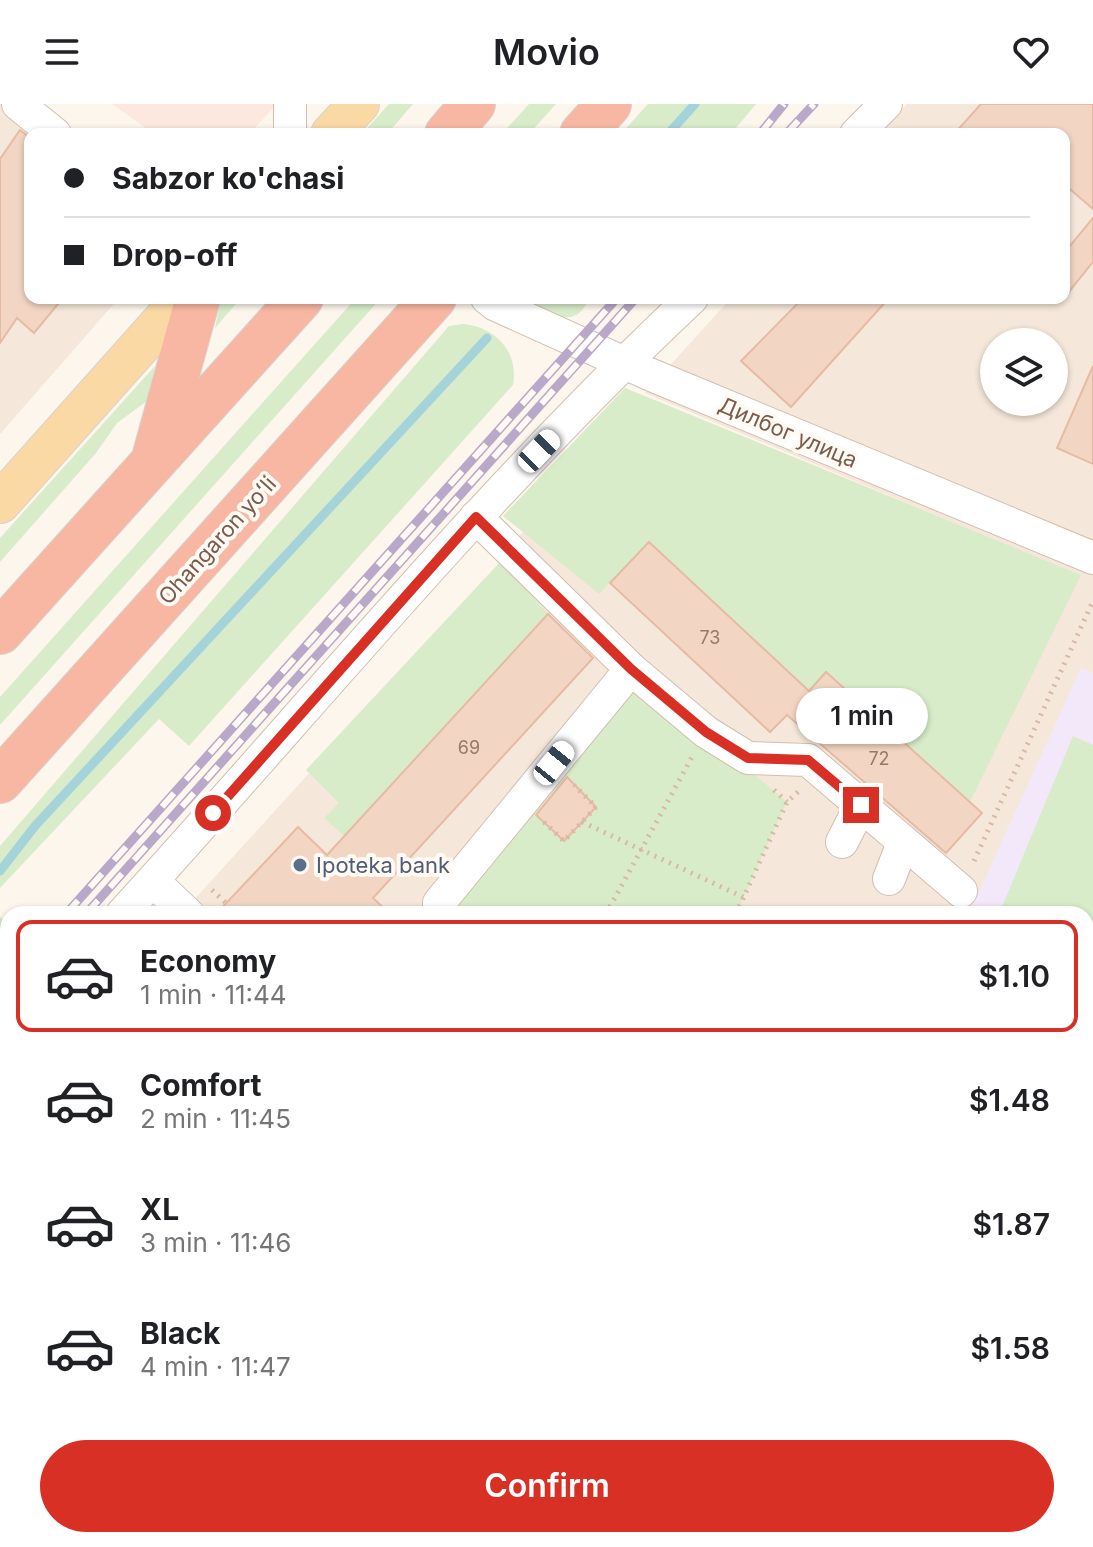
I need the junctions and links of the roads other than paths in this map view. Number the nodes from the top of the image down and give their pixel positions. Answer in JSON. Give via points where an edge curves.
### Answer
{"nodes":[{"id":1,"x":18,"y":104,"type":"edge"},
{"id":2,"x":290,"y":104,"type":"edge"},
{"id":3,"x":359,"y":104,"type":"edge"},
{"id":4,"x":473,"y":104,"type":"edge"},
{"id":5,"x":609,"y":104,"type":"edge"},
{"id":6,"x":886,"y":104,"type":"edge"},
{"id":7,"x":48,"y":128,"type":"edge"},
{"id":8,"x":290,"y":128,"type":"edge"},
{"id":9,"x":337,"y":128,"type":"edge"},
{"id":10,"x":452,"y":128,"type":"edge"},
{"id":11,"x":587,"y":128,"type":"edge"},
{"id":12,"x":862,"y":128,"type":"edge"},
{"id":13,"x":178,"y":304,"type":"edge"},
{"id":14,"x":196,"y":304,"type":"edge"},
{"id":15,"x":296,"y":304,"type":"edge"},
{"id":16,"x":429,"y":304,"type":"edge"},
{"id":17,"x":495,"y":304,"type":"edge"},
{"id":18,"x":686,"y":304,"type":"edge"},
{"id":19,"x":623,"y":362,"type":"junction"},
{"id":20,"x":151,"y":466,"type":"junction"},
{"id":21,"x":0,"y":503,"type":"edge"},
{"id":22,"x":476,"y":517,"type":"junction"},
{"id":23,"x":1093,"y":558,"type":"edge"},
{"id":24,"x":0,"y":632,"type":"edge"},
{"id":25,"x":631,"y":669,"type":"junction"},
{"id":26,"x":0,"y":781,"type":"edge"},
{"id":27,"x":861,"y":805,"type":"junction"},
{"id":28,"x":842,"y":842,"type":"dead end"},
{"id":29,"x":903,"y":843,"type":"junction"},
{"id":30,"x":889,"y":879,"type":"dead end"},
{"id":31,"x":153,"y":881,"type":"junction"},
{"id":32,"x":961,"y":891,"type":"road end"},
{"id":33,"x":130,"y":906,"type":"edge"},
{"id":34,"x":180,"y":906,"type":"edge"},
{"id":35,"x":439,"y":906,"type":"edge"}],
"edges":[{"from":1,"to":7,"type":"street"},
{"from":2,"to":8,"type":"street"},
{"from":3,"to":9,"type":"main road"},
{"from":4,"to":10,"type":"highway"},
{"from":5,"to":11,"type":"highway"},
{"from":6,"to":12,"type":"street"},
{"from":13,"to":21,"type":"main road"},
{"from":14,"to":20,"type":"highway"},
{"from":15,"to":20,"type":"highway"},
{"from":16,"to":26,"type":"highway","name":"Ohangaron yoʻli"},
{"from":17,"to":19,"type":"street","name":"Дилбог улица"},
{"from":18,"to":19,"type":"street"},
{"from":19,"to":22,"type":"street"},
{"from":19,"to":23,"type":"street","name":"Дилбог улица"},
{"from":20,"to":24,"type":"highway"},
{"from":22,"to":25,"type":"street"},
{"from":22,"to":31,"type":"street"},
{"from":25,"to":27,"type":"street","via":[[706,732],[748,758],[808,760]]},
{"from":25,"to":35,"type":"street"},
{"from":27,"to":28,"type":"street"},
{"from":27,"to":29,"type":"street"},
{"from":29,"to":30,"type":"street"},
{"from":29,"to":32,"type":"street"},
{"from":31,"to":33,"type":"street"},
{"from":31,"to":34,"type":"street"}]}
